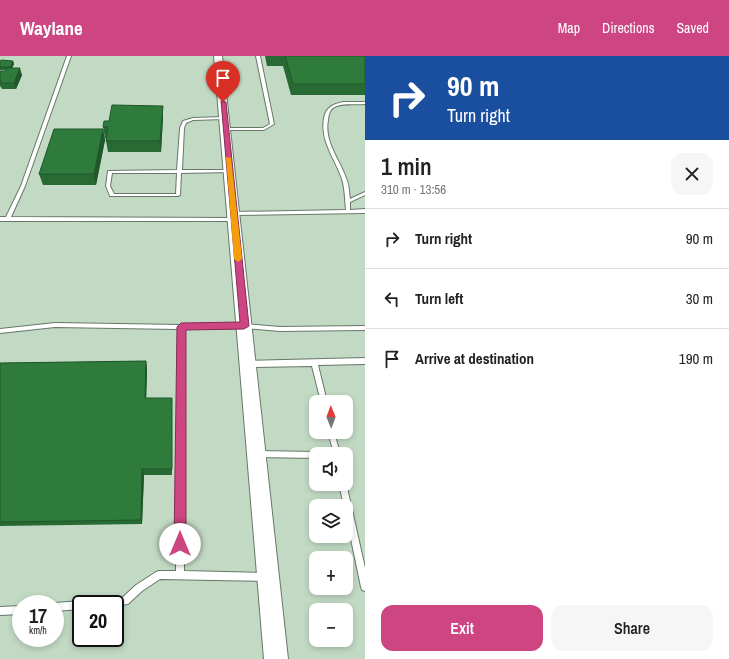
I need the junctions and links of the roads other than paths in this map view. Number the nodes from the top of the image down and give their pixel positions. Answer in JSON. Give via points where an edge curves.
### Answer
{"nodes":[{"id":1,"x":69,"y":56,"type":"edge"},
{"id":2,"x":218,"y":56,"type":"edge"},
{"id":3,"x":258,"y":56,"type":"edge"},
{"id":4,"x":365,"y":103,"type":"edge"},
{"id":5,"x":225,"y":124,"type":"junction"},
{"id":6,"x":229,"y":171,"type":"junction"},
{"id":7,"x":180,"y":172,"type":"junction"},
{"id":8,"x":365,"y":193,"type":"edge"},
{"id":9,"x":347,"y":202,"type":"junction"},
{"id":10,"x":365,"y":211,"type":"edge"},
{"id":11,"x":348,"y":212,"type":"junction"},
{"id":12,"x":234,"y":217,"type":"junction"},
{"id":13,"x":0,"y":219,"type":"edge"},
{"id":14,"x":8,"y":219,"type":"junction"},
{"id":15,"x":244,"y":326,"type":"junction"},
{"id":16,"x":181,"y":327,"type":"junction"},
{"id":17,"x":365,"y":328,"type":"edge"},
{"id":18,"x":0,"y":331,"type":"edge"},
{"id":19,"x":365,"y":360,"type":"edge"},
{"id":20,"x":248,"y":364,"type":"junction"},
{"id":21,"x":314,"y":364,"type":"junction"},
{"id":22,"x":322,"y":395,"type":"edge"},
{"id":23,"x":258,"y":454,"type":"junction"},
{"id":24,"x":309,"y":455,"type":"edge"},
{"id":25,"x":344,"y":491,"type":"edge"},
{"id":26,"x":180,"y":576,"type":"junction"},
{"id":27,"x":269,"y":578,"type":"junction"},
{"id":28,"x":365,"y":587,"type":"edge"},
{"id":29,"x":124,"y":602,"type":"edge"},
{"id":30,"x":12,"y":610,"type":"edge"},
{"id":31,"x":0,"y":611,"type":"edge"},
{"id":32,"x":276,"y":659,"type":"edge"}],
"edges":[{"from":1,"to":14,"type":"lane","via":[[23,186]]},
{"from":2,"to":5,"type":"street"},
{"from":3,"to":5,"type":"lane","via":[[272,124],[264,129]]},
{"from":4,"to":9,"type":"lane","via":[[334,106],[328,111],[324,124],[325,135],[344,178]]},
{"from":5,"to":6,"type":"street"},
{"from":5,"to":7,"type":"lane","via":[[193,120],[184,122]]},
{"from":6,"to":7,"type":"lane"},
{"from":6,"to":12,"type":"street"},
{"from":7,"to":7,"type":"lane","via":[[110,172],[108,186],[112,195],[178,195]]},
{"from":8,"to":9,"type":"lane"},
{"from":9,"to":11,"type":"lane"},
{"from":10,"to":11,"type":"lane"},
{"from":11,"to":12,"type":"lane"},
{"from":12,"to":14,"type":"lane"},
{"from":12,"to":15,"type":"street"},
{"from":13,"to":14,"type":"lane"},
{"from":15,"to":16,"type":"lane"},
{"from":15,"to":17,"type":"lane","via":[[280,329]]},
{"from":15,"to":20,"type":"street"},
{"from":16,"to":18,"type":"lane","via":[[55,325]]},
{"from":16,"to":26,"type":"lane"},
{"from":19,"to":21,"type":"lane"},
{"from":20,"to":21,"type":"lane"},
{"from":20,"to":23,"type":"street"},
{"from":21,"to":22,"type":"lane"},
{"from":23,"to":24,"type":"lane"},
{"from":23,"to":27,"type":"street"},
{"from":25,"to":28,"type":"lane"},
{"from":26,"to":27,"type":"lane"},
{"from":26,"to":29,"type":"lane","via":[[159,576],[139,588]]},
{"from":27,"to":32,"type":"street"},
{"from":30,"to":31,"type":"lane"}]}
